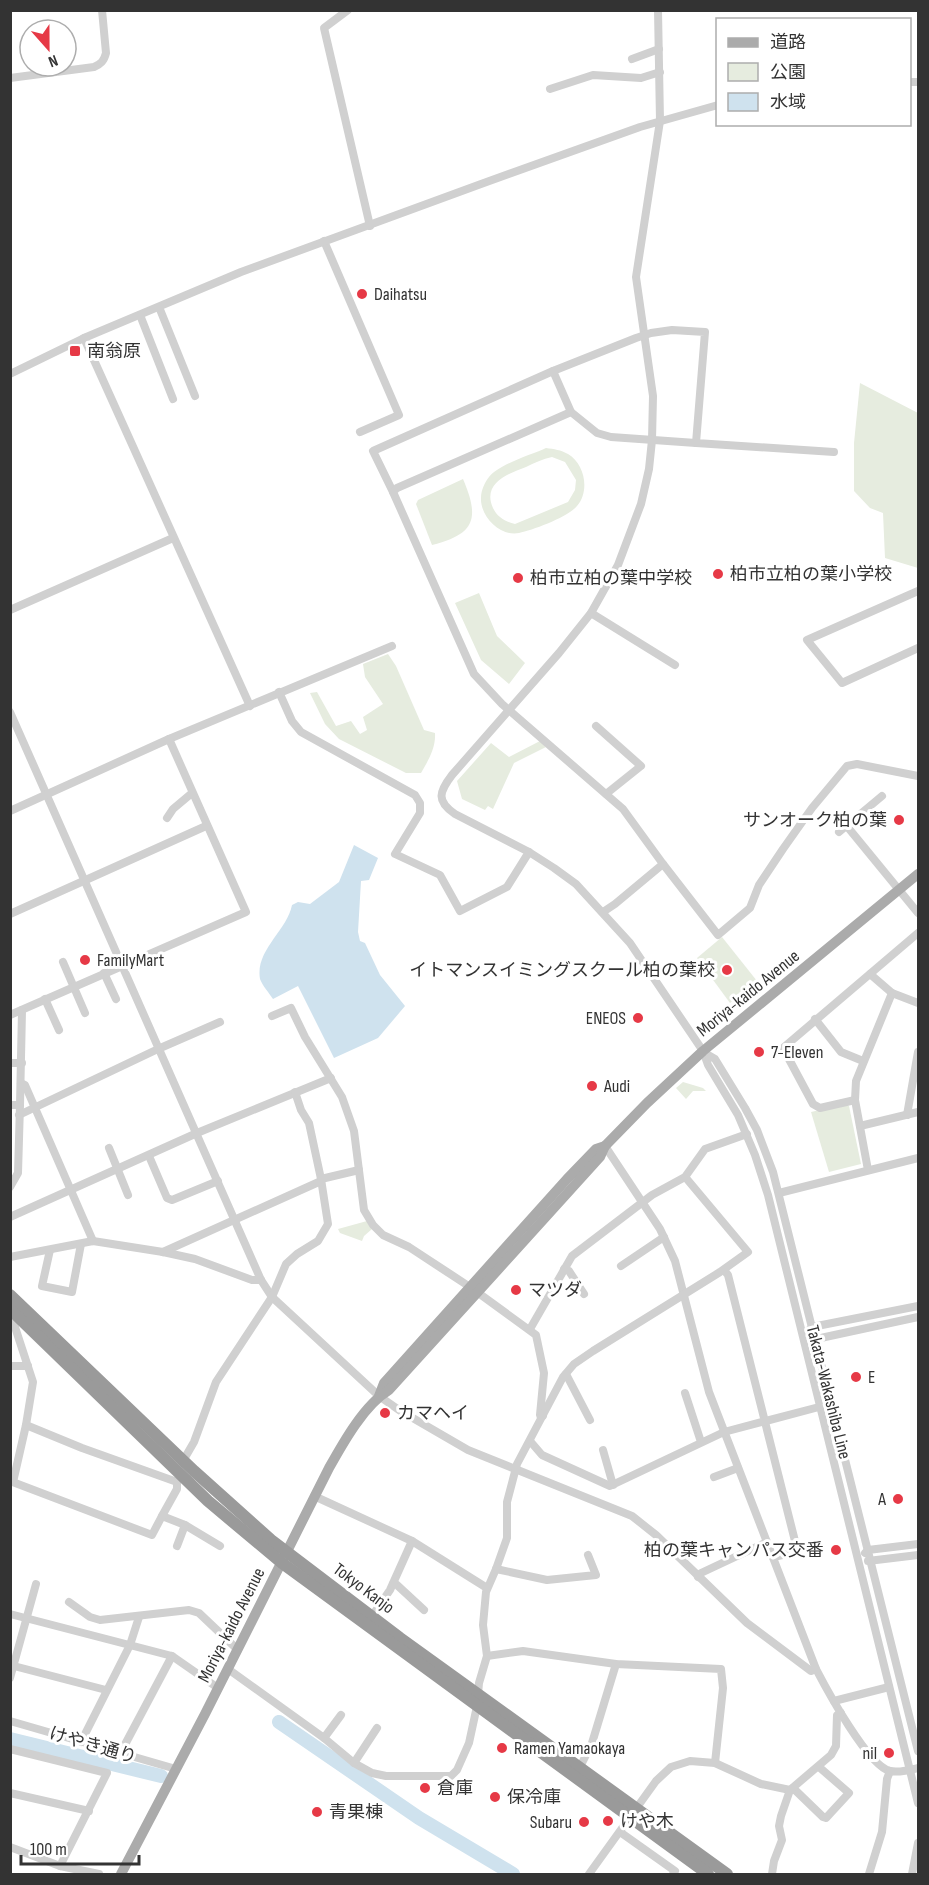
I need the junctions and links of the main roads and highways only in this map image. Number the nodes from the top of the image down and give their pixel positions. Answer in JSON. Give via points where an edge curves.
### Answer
{"nodes":[{"id":1,"x":918,"y":874,"type":"edge"},
{"id":2,"x":10,"y":1295,"type":"edge"},
{"id":3,"x":15,"y":1313,"type":"edge"},
{"id":4,"x":284,"y":1558,"type":"junction"},
{"id":5,"x":633,"y":1812,"type":"junction"},
{"id":6,"x":707,"y":1874,"type":"edge"},
{"id":7,"x":121,"y":1875,"type":"edge"},
{"id":8,"x":727,"y":1875,"type":"edge"}],
"edges":[{"from":1,"to":4,"type":"main road","name":"Moriya-kaido Avenue","via":[[703,1051],[604,1146],[600,1156],[474,1290],[389,1390],[379,1396],[341,1447]]},
{"from":2,"to":4,"type":"highway","name":"Tokyo Kanjo"},
{"from":3,"to":4,"type":"highway","name":"Tokyo Kanjo","via":[[180,1479]]},
{"from":4,"to":5,"type":"highway","name":"Tokyo Kanjo","via":[[477,1706]]},
{"from":4,"to":5,"type":"highway","name":"Tokyo Kanjo","via":[[372,1616],[580,1767]]},
{"from":4,"to":7,"type":"main road","name":"Moriya-kaido Avenue"},
{"from":5,"to":6,"type":"highway","name":"Tokyo Kanjo"},
{"from":5,"to":8,"type":"highway","name":"Tokyo Kanjo"}]}
